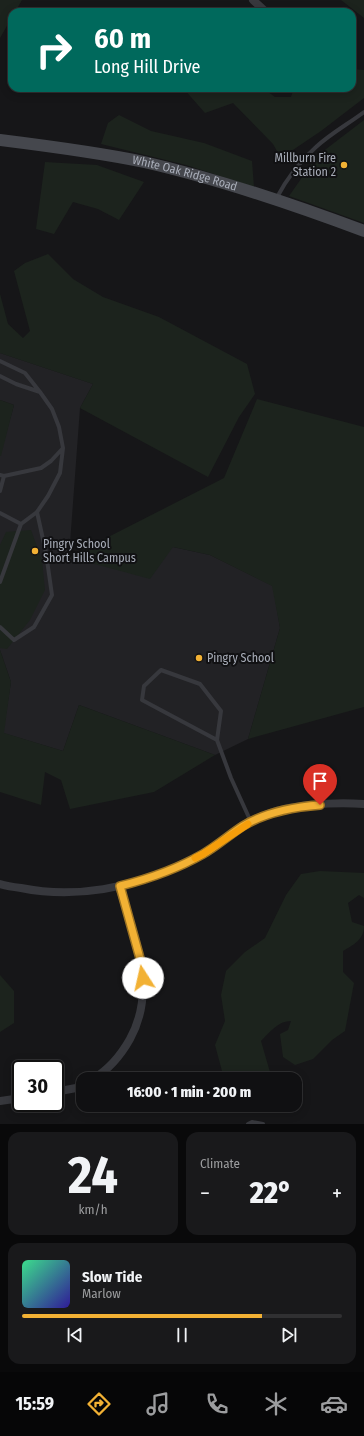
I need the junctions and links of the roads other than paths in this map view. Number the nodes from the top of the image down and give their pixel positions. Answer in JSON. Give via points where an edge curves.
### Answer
{"nodes":[{"id":1,"x":253,"y":0,"type":"edge"},
{"id":2,"x":262,"y":8,"type":"edge"},
{"id":3,"x":364,"y":112,"type":"edge"},
{"id":4,"x":0,"y":140,"type":"edge"},
{"id":5,"x":275,"y":199,"type":"junction"},
{"id":6,"x":364,"y":231,"type":"edge"},
{"id":7,"x":0,"y":361,"type":"edge"},
{"id":8,"x":0,"y":376,"type":"edge"},
{"id":9,"x":40,"y":392,"type":"junction"},
{"id":10,"x":63,"y":448,"type":"junction"},
{"id":11,"x":2,"y":475,"type":"edge"},
{"id":12,"x":0,"y":491,"type":"edge"},
{"id":13,"x":37,"y":512,"type":"junction"},
{"id":14,"x":0,"y":513,"type":"edge"},
{"id":15,"x":22,"y":524,"type":"junction"},
{"id":16,"x":0,"y":582,"type":"edge"},
{"id":17,"x":0,"y":627,"type":"edge"},
{"id":18,"x":217,"y":740,"type":"junction"},
{"id":19,"x":364,"y":804,"type":"edge"},
{"id":20,"x":251,"y":822,"type":"junction"},
{"id":21,"x":0,"y":884,"type":"edge"},
{"id":22,"x":120,"y":886,"type":"junction"},
{"id":23,"x":102,"y":1072,"type":"edge"},
{"id":24,"x":76,"y":1088,"type":"edge"},
{"id":25,"x":64,"y":1090,"type":"edge"},
{"id":26,"x":12,"y":1099,"type":"edge"},
{"id":27,"x":0,"y":1101,"type":"edge"},
{"id":28,"x":248,"y":1124,"type":"edge"},
{"id":29,"x":263,"y":1124,"type":"edge"}],
"edges":[{"from":1,"to":2,"type":"street"},
{"from":3,"to":5,"type":"lane","via":[[316,147],[284,183]]},
{"from":4,"to":5,"type":"street","name":"White Oak Ridge Road","via":[[145,162]]},
{"from":5,"to":6,"type":"street","name":"White Oak Ridge Road"},
{"from":7,"to":9,"type":"lane","via":[[25,373]]},
{"from":8,"to":9,"type":"lane"},
{"from":9,"to":10,"type":"lane","via":[[52,409]]},
{"from":10,"to":11,"type":"lane","via":[[41,468]]},
{"from":10,"to":13,"type":"lane","via":[[60,473]]},
{"from":11,"to":12,"type":"lane"},
{"from":13,"to":15,"type":"lane"},
{"from":13,"to":17,"type":"lane","via":[[52,595],[34,627],[14,640]]},
{"from":14,"to":15,"type":"lane"},
{"from":15,"to":16,"type":"lane"},
{"from":18,"to":18,"type":"lane","via":[[221,711],[200,684],[161,670],[144,686],[142,700]]},
{"from":18,"to":20,"type":"lane"},
{"from":19,"to":20,"type":"street","via":[[307,806],[264,815]]},
{"from":20,"to":22,"type":"street","via":[[196,857],[146,879]]},
{"from":21,"to":22,"type":"street","via":[[57,893]]},
{"from":22,"to":23,"type":"street","via":[[141,962],[143,1001],[128,1044],[114,1062]]},
{"from":24,"to":25,"type":"street"},
{"from":26,"to":27,"type":"street"},
{"from":28,"to":29,"type":"lane"}]}
